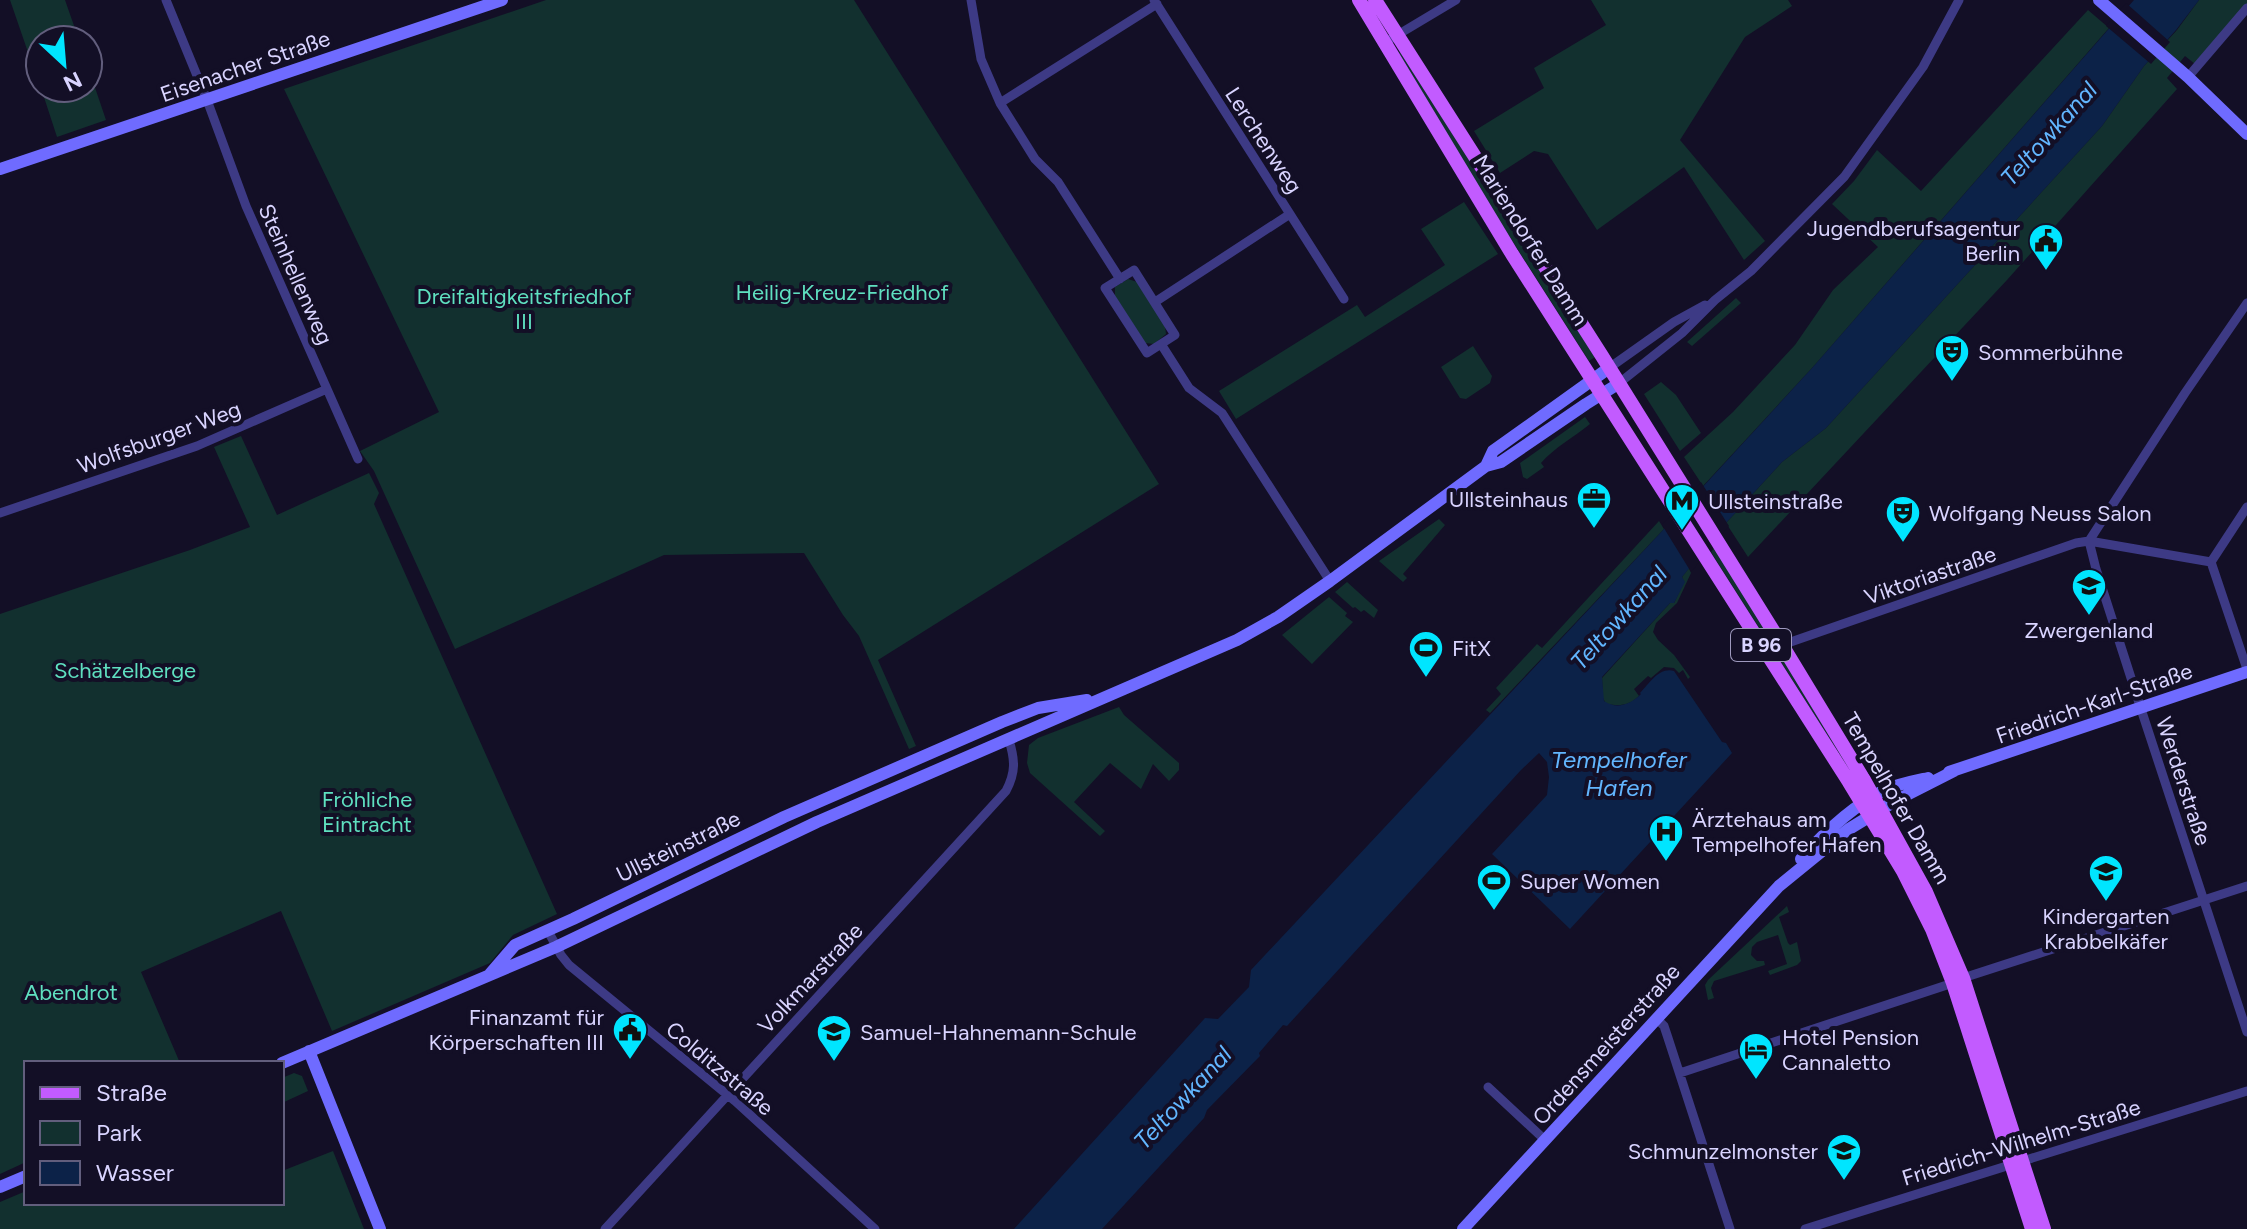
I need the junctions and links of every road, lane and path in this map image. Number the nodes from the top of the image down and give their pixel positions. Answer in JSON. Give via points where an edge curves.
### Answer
{"nodes":[{"id":1,"x":166,"y":0,"type":"edge"},
{"id":2,"x":502,"y":0,"type":"edge"},
{"id":3,"x":971,"y":0,"type":"edge"},
{"id":4,"x":1359,"y":0,"type":"edge"},
{"id":5,"x":1375,"y":0,"type":"edge"},
{"id":6,"x":1456,"y":0,"type":"edge"},
{"id":7,"x":1959,"y":0,"type":"edge"},
{"id":8,"x":1155,"y":2,"type":"edge"},
{"id":9,"x":2101,"y":2,"type":"edge"},
{"id":10,"x":2247,"y":8,"type":"edge"},
{"id":11,"x":1397,"y":34,"type":"junction"},
{"id":12,"x":1384,"y":43,"type":"junction"},
{"id":13,"x":2185,"y":74,"type":"junction"},
{"id":14,"x":207,"y":100,"type":"junction"},
{"id":15,"x":1000,"y":103,"type":"junction"},
{"id":16,"x":2247,"y":134,"type":"edge"},
{"id":17,"x":0,"y":169,"type":"edge"},
{"id":18,"x":1290,"y":214,"type":"junction"},
{"id":19,"x":1120,"y":279,"type":"junction"},
{"id":20,"x":1344,"y":299,"type":"dead end"},
{"id":21,"x":1715,"y":300,"type":"junction"},
{"id":22,"x":1155,"y":302,"type":"junction"},
{"id":23,"x":2247,"y":303,"type":"edge"},
{"id":24,"x":1161,"y":344,"type":"junction"},
{"id":25,"x":1609,"y":368,"type":"junction"},
{"id":26,"x":1593,"y":379,"type":"junction"},
{"id":27,"x":1618,"y":384,"type":"junction"},
{"id":28,"x":327,"y":389,"type":"junction"},
{"id":29,"x":1602,"y":394,"type":"junction"},
{"id":30,"x":358,"y":459,"type":"dead end"},
{"id":31,"x":1486,"y":466,"type":"junction"},
{"id":32,"x":2247,"y":507,"type":"edge"},
{"id":33,"x":0,"y":513,"type":"edge"},
{"id":34,"x":2089,"y":541,"type":"junction"},
{"id":35,"x":1719,"y":544,"type":"joint"},
{"id":36,"x":1706,"y":557,"type":"joint"},
{"id":37,"x":2211,"y":562,"type":"junction"},
{"id":38,"x":1330,"y":581,"type":"junction"},
{"id":39,"x":1782,"y":645,"type":"junction"},
{"id":40,"x":2247,"y":671,"type":"edge"},
{"id":41,"x":1102,"y":699,"type":"junction"},
{"id":42,"x":2141,"y":709,"type":"junction"},
{"id":43,"x":1002,"y":722,"type":"junction"},
{"id":44,"x":1009,"y":740,"type":"junction"},
{"id":45,"x":896,"y":767,"type":"junction"},
{"id":46,"x":904,"y":784,"type":"junction"},
{"id":47,"x":1871,"y":807,"type":"junction"},
{"id":48,"x":2247,"y":886,"type":"edge"},
{"id":49,"x":2204,"y":900,"type":"junction"},
{"id":50,"x":591,"y":910,"type":"junction"},
{"id":51,"x":599,"y":927,"type":"junction"},
{"id":52,"x":548,"y":931,"type":"junction"},
{"id":53,"x":556,"y":947,"type":"junction"},
{"id":54,"x":488,"y":976,"type":"junction"},
{"id":55,"x":1958,"y":980,"type":"junction"},
{"id":56,"x":1656,"y":1018,"type":"junction"},
{"id":57,"x":2247,"y":1032,"type":"edge"},
{"id":58,"x":309,"y":1051,"type":"junction"},
{"id":59,"x":284,"y":1062,"type":"edge"},
{"id":60,"x":1680,"y":1073,"type":"junction"},
{"id":61,"x":1488,"y":1087,"type":"dead end"},
{"id":62,"x":2247,"y":1091,"type":"edge"},
{"id":63,"x":728,"y":1095,"type":"junction"},
{"id":64,"x":1545,"y":1140,"type":"junction"},
{"id":65,"x":2017,"y":1162,"type":"junction"},
{"id":66,"x":24,"y":1177,"type":"edge"},
{"id":67,"x":0,"y":1187,"type":"edge"},
{"id":68,"x":380,"y":1229,"type":"edge"},
{"id":69,"x":605,"y":1229,"type":"edge"},
{"id":70,"x":875,"y":1229,"type":"edge"},
{"id":71,"x":1463,"y":1229,"type":"edge"},
{"id":72,"x":1730,"y":1229,"type":"edge"},
{"id":73,"x":1805,"y":1229,"type":"edge"},
{"id":74,"x":2032,"y":1229,"type":"edge"},
{"id":75,"x":2044,"y":1229,"type":"edge"}],
"edges":[{"from":1,"to":14,"type":"street","name":"Steinhellenweg"},
{"from":2,"to":14,"type":"street","name":"Eisenacher Straße"},
{"from":3,"to":15,"type":"street","via":[[981,59]]},
{"from":4,"to":12,"type":"main road","name":"Mariendorfer Damm","number":"B 96"},
{"from":5,"to":11,"type":"main road","name":"Mariendorfer Damm","number":"B 96"},
{"from":6,"to":11,"type":"street"},
{"from":7,"to":21,"type":"street","name":"Ullsteinstraße","via":[[1923,67],[1844,177]]},
{"from":8,"to":15,"type":"street"},
{"from":8,"to":18,"type":"street","name":"Lerchenweg"},
{"from":9,"to":13,"type":"street"},
{"from":10,"to":13,"type":"street"},
{"from":11,"to":12,"type":"street"},
{"from":11,"to":25,"type":"main road","name":"Mariendorfer Damm","number":"B 96"},
{"from":12,"to":26,"type":"main road","name":"Mariendorfer Damm","number":"B 96"},
{"from":13,"to":16,"type":"street"},
{"from":14,"to":17,"type":"street","name":"Eisenacher Straße"},
{"from":14,"to":28,"type":"street","name":"Steinhellenweg","via":[[246,206]]},
{"from":15,"to":19,"type":"street"},
{"from":18,"to":20,"type":"street","name":"Lerchenweg"},
{"from":18,"to":22,"type":"street"},
{"from":19,"to":22,"type":"street","via":[[1134,270]]},
{"from":19,"to":24,"type":"street","via":[[1105,288],[1147,353]]},
{"from":21,"to":25,"type":"street","name":"Ullsteinstraße"},
{"from":21,"to":27,"type":"street","name":"Ullsteinstraße"},
{"from":22,"to":24,"type":"street","via":[[1175,335]]},
{"from":23,"to":34,"type":"street"},
{"from":24,"to":38,"type":"street","via":[[1189,388],[1222,413]]},
{"from":25,"to":26,"type":"street","name":"Ullsteinstraße"},
{"from":25,"to":27,"type":"main road","name":"Mariendorfer Damm","number":"B 96"},
{"from":26,"to":29,"type":"main road","name":"Mariendorfer Damm","number":"B 96"},
{"from":26,"to":31,"type":"street","name":"Ullsteinstraße","via":[[1493,451]]},
{"from":27,"to":29,"type":"street","name":"Ullsteinstraße"},
{"from":27,"to":35,"type":"main road","name":"Mariendorfer Damm","number":"B 96"},
{"from":28,"to":30,"type":"street","name":"Steinhellenweg"},
{"from":28,"to":33,"type":"street","name":"Wolfsburger Weg","via":[[197,446]]},
{"from":29,"to":31,"type":"street","name":"Ullsteinstraße","via":[[1501,462]]},
{"from":29,"to":36,"type":"main road","name":"Mariendorfer Damm","number":"B 96"},
{"from":31,"to":38,"type":"street","name":"Ullsteinstraße"},
{"from":32,"to":37,"type":"street"},
{"from":34,"to":37,"type":"street"},
{"from":34,"to":39,"type":"street","name":"Viktoriastraße"},
{"from":34,"to":42,"type":"street","name":"Werderstraße"},
{"from":35,"to":39,"type":"main road","name":"Tempelhofer Damm","number":"B 96"},
{"from":36,"to":47,"type":"main road","name":"Tempelhofer Damm","number":"B 96"},
{"from":37,"to":40,"type":"street"},
{"from":38,"to":41,"type":"street","name":"Ullsteinstraße","via":[[1237,640]]},
{"from":39,"to":47,"type":"main road","name":"Tempelhofer Damm","number":"B 96"},
{"from":40,"to":42,"type":"street","name":"Friedrich-Karl-Straße"},
{"from":41,"to":43,"type":"street","name":"Ullsteinstraße","via":[[1038,708]]},
{"from":41,"to":44,"type":"street","name":"Ullsteinstraße"},
{"from":42,"to":47,"type":"street","name":"Friedrich-Karl-Straße","via":[[1954,771]]},
{"from":42,"to":49,"type":"street","name":"Werderstraße"},
{"from":43,"to":44,"type":"street"},
{"from":43,"to":45,"type":"street","name":"Ullsteinstraße"},
{"from":44,"to":46,"type":"street","name":"Ullsteinstraße"},
{"from":44,"to":63,"type":"street","name":"Volkmarstraße","via":[[1015,762],[1006,791]]},
{"from":45,"to":46,"type":"street"},
{"from":45,"to":50,"type":"street","name":"Ullsteinstraße"},
{"from":46,"to":51,"type":"street","name":"Ullsteinstraße"},
{"from":47,"to":55,"type":"main road","name":"Tempelhofer Damm","number":"B 96"},
{"from":47,"to":56,"type":"street","name":"Ordensmeisterstraße","via":[[1842,817],[1820,838]]},
{"from":48,"to":49,"type":"street"},
{"from":49,"to":55,"type":"street"},
{"from":49,"to":57,"type":"street","name":"Werderstraße"},
{"from":50,"to":51,"type":"street"},
{"from":50,"to":52,"type":"street","name":"Ullsteinstraße"},
{"from":51,"to":53,"type":"street","name":"Ullsteinstraße"},
{"from":52,"to":53,"type":"street","name":"Colditzstraße"},
{"from":52,"to":54,"type":"street","name":"Ullsteinstraße","via":[[515,945]]},
{"from":53,"to":54,"type":"street","name":"Ullsteinstraße"},
{"from":53,"to":63,"type":"street","name":"Colditzstraße","via":[[585,979]]},
{"from":54,"to":58,"type":"street","name":"Ullsteinstraße"},
{"from":55,"to":60,"type":"street"},
{"from":55,"to":65,"type":"main road","name":"Tempelhofer Damm","number":"B 96"},
{"from":56,"to":60,"type":"street","via":[[1664,1026]]},
{"from":56,"to":64,"type":"street","name":"Ordensmeisterstraße"},
{"from":58,"to":59,"type":"street","name":"Ullsteinstraße"},
{"from":58,"to":68,"type":"street"},
{"from":60,"to":72,"type":"street"},
{"from":61,"to":64,"type":"street"},
{"from":62,"to":65,"type":"street","name":"Friedrich-Wilhelm-Straße"},
{"from":63,"to":69,"type":"street","name":"Volkmarstraße"},
{"from":63,"to":70,"type":"street","name":"Colditzstraße"},
{"from":64,"to":71,"type":"street","name":"Ordensmeisterstraße"},
{"from":65,"to":73,"type":"street","name":"Friedrich-Wilhelm-Straße"},
{"from":65,"to":74,"type":"main road","name":"Tempelhofer Damm","number":"B 96"},
{"from":65,"to":75,"type":"main road","name":"Tempelhofer Damm","number":"B 96"},
{"from":66,"to":67,"type":"street"}]}
